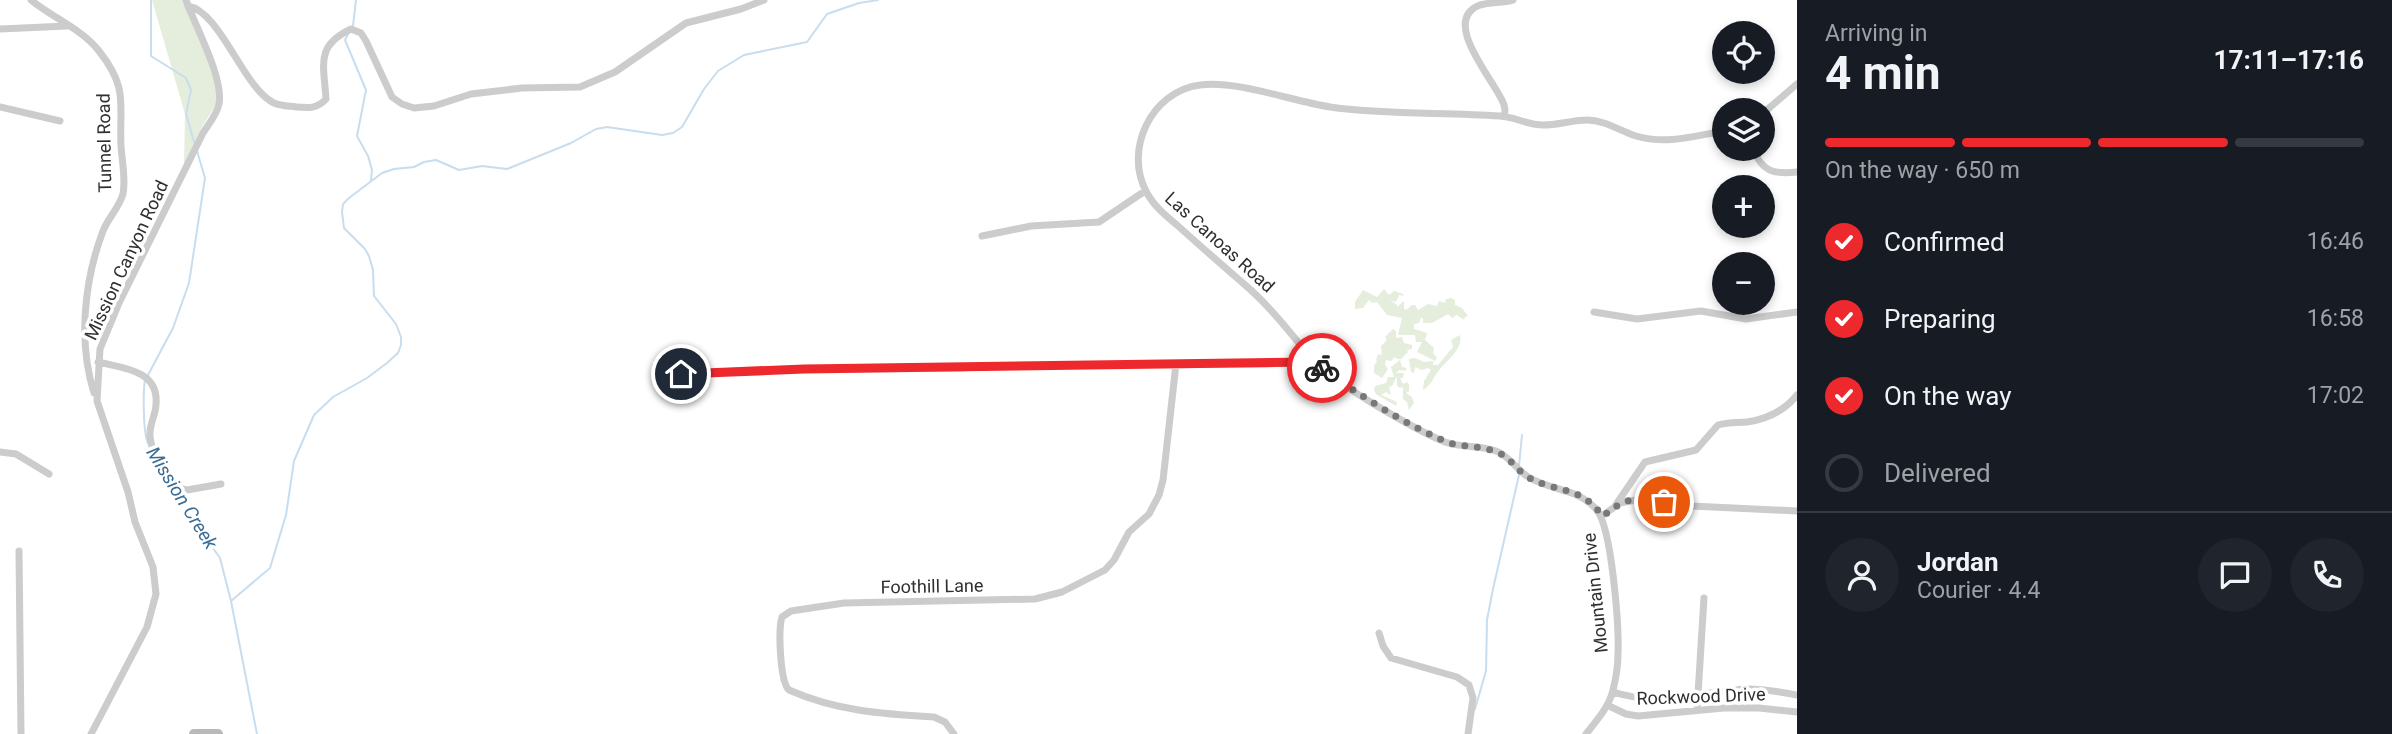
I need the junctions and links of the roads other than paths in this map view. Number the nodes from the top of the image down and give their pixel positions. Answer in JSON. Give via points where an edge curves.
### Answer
{"nodes":[{"id":1,"x":32,"y":0,"type":"edge"},
{"id":2,"x":764,"y":0,"type":"edge"},
{"id":3,"x":1513,"y":0,"type":"edge"},
{"id":4,"x":187,"y":3,"type":"edge"},
{"id":5,"x":68,"y":26,"type":"junction"},
{"id":6,"x":0,"y":29,"type":"edge"},
{"id":7,"x":1797,"y":84,"type":"edge"},
{"id":8,"x":1775,"y":103,"type":"edge"},
{"id":9,"x":0,"y":107,"type":"edge"},
{"id":10,"x":1504,"y":116,"type":"junction"},
{"id":11,"x":60,"y":121,"type":"dead end"},
{"id":12,"x":1712,"y":133,"type":"edge"},
{"id":13,"x":1759,"y":161,"type":"edge"},
{"id":14,"x":1797,"y":172,"type":"edge"},
{"id":15,"x":1145,"y":191,"type":"junction"},
{"id":16,"x":982,"y":236,"type":"dead end"},
{"id":17,"x":1594,"y":312,"type":"dead end"},
{"id":18,"x":1797,"y":312,"type":"edge"},
{"id":19,"x":98,"y":362,"type":"junction"},
{"id":20,"x":1314,"y":362,"type":"junction"},
{"id":21,"x":1177,"y":364,"type":"junction"},
{"id":22,"x":681,"y":374,"type":"dead end"},
{"id":23,"x":1797,"y":395,"type":"edge"},
{"id":24,"x":97,"y":401,"type":"junction"},
{"id":25,"x":0,"y":452,"type":"edge"},
{"id":26,"x":49,"y":474,"type":"dead end"},
{"id":27,"x":221,"y":484,"type":"dead end"},
{"id":28,"x":1615,"y":506,"type":"junction"},
{"id":29,"x":1797,"y":511,"type":"edge"},
{"id":30,"x":1602,"y":516,"type":"junction"},
{"id":31,"x":19,"y":551,"type":"dead end"},
{"id":32,"x":1704,"y":598,"type":"dead end"},
{"id":33,"x":1379,"y":633,"type":"dead end"},
{"id":34,"x":1613,"y":692,"type":"junction"},
{"id":35,"x":1698,"y":695,"type":"junction"},
{"id":36,"x":1797,"y":695,"type":"edge"},
{"id":37,"x":1608,"y":705,"type":"junction"},
{"id":38,"x":1697,"y":709,"type":"junction"},
{"id":39,"x":1797,"y":712,"type":"edge"},
{"id":40,"x":21,"y":734,"type":"edge"},
{"id":41,"x":91,"y":734,"type":"edge"},
{"id":42,"x":194,"y":734,"type":"edge"},
{"id":43,"x":218,"y":734,"type":"edge"},
{"id":44,"x":954,"y":734,"type":"edge"},
{"id":45,"x":1468,"y":734,"type":"edge"},
{"id":46,"x":1586,"y":734,"type":"edge"}],
"edges":[{"from":1,"to":5,"type":"street","name":"Tunnel Road"},
{"from":2,"to":4,"type":"street","via":[[686,23],[615,72],[580,87],[471,94],[414,108],[392,97],[366,41],[351,29],[327,46],[326,99],[315,107],[276,104],[255,86],[204,14]]},
{"from":3,"to":10,"type":"street","via":[[1477,7],[1466,24],[1473,53],[1501,99]]},
{"from":4,"to":19,"type":"street","name":"Mission Canyon Road","via":[[208,52],[220,94],[219,107],[119,303]]},
{"from":5,"to":6,"type":"street"},
{"from":5,"to":24,"type":"street","name":"Tunnel Road","via":[[98,49],[122,97],[124,188],[97,247],[86,299],[87,363]]},
{"from":7,"to":8,"type":"street"},
{"from":9,"to":11,"type":"street"},
{"from":10,"to":12,"type":"street","name":"Las Canoas Road","via":[[1540,125],[1595,121],[1665,141]]},
{"from":10,"to":15,"type":"street","name":"Las Canoas Road","via":[[1347,108],[1233,86],[1198,85],[1170,97],[1145,126],[1139,170]]},
{"from":13,"to":14,"type":"street","via":[[1765,169]]},
{"from":15,"to":16,"type":"street","via":[[1093,224],[1031,226]]},
{"from":15,"to":20,"type":"street","name":"Las Canoas Road","via":[[1271,310]]},
{"from":17,"to":18,"type":"street","via":[[1637,319],[1701,311],[1746,319]]},
{"from":19,"to":24,"type":"street","name":"Mission Canyon Road"},
{"from":19,"to":27,"type":"street","via":[[137,371],[151,382],[157,403],[151,424],[153,449],[178,488]]},
{"from":20,"to":21,"type":"street"},
{"from":20,"to":30,"type":"street","name":"Las Canoas Road","via":[[1416,427],[1454,444],[1500,453],[1527,477],[1581,496]]},
{"from":21,"to":22,"type":"street"},
{"from":21,"to":44,"type":"street","name":"Foothill Lane","via":[[1159,495],[1109,566],[1095,577],[1035,599],[844,603],[791,611],[782,617],[782,674],[789,690],[861,712],[936,717]]},
{"from":23,"to":28,"type":"street","via":[[1786,408],[1769,416],[1718,425],[1696,450],[1645,462]]},
{"from":24,"to":41,"type":"street","name":"Mission Canyon Road","via":[[153,567],[156,594],[147,627]]},
{"from":25,"to":26,"type":"street","via":[[16,454]]},
{"from":28,"to":29,"type":"street","name":"Mountain Drive","via":[[1641,499]]},
{"from":28,"to":30,"type":"street","name":"Mountain Drive"},
{"from":30,"to":34,"type":"street","name":"Mountain Drive","via":[[1617,625]]},
{"from":31,"to":40,"type":"street"},
{"from":32,"to":35,"type":"street"},
{"from":33,"to":45,"type":"street","via":[[1391,658],[1457,677],[1469,685],[1473,698]]},
{"from":34,"to":35,"type":"street","name":"Rockwood Drive","via":[[1648,700]]},
{"from":34,"to":37,"type":"street","name":"Mountain Drive"},
{"from":35,"to":36,"type":"street","name":"Rockwood Drive","via":[[1755,689]]},
{"from":35,"to":38,"type":"street"},
{"from":37,"to":38,"type":"street","name":"Rockwood Drive","via":[[1638,716]]},
{"from":37,"to":46,"type":"street","name":"Mountain Drive"},
{"from":38,"to":39,"type":"street","name":"Rockwood Drive","via":[[1750,707]]},
{"from":42,"to":43,"type":"main road"}]}
